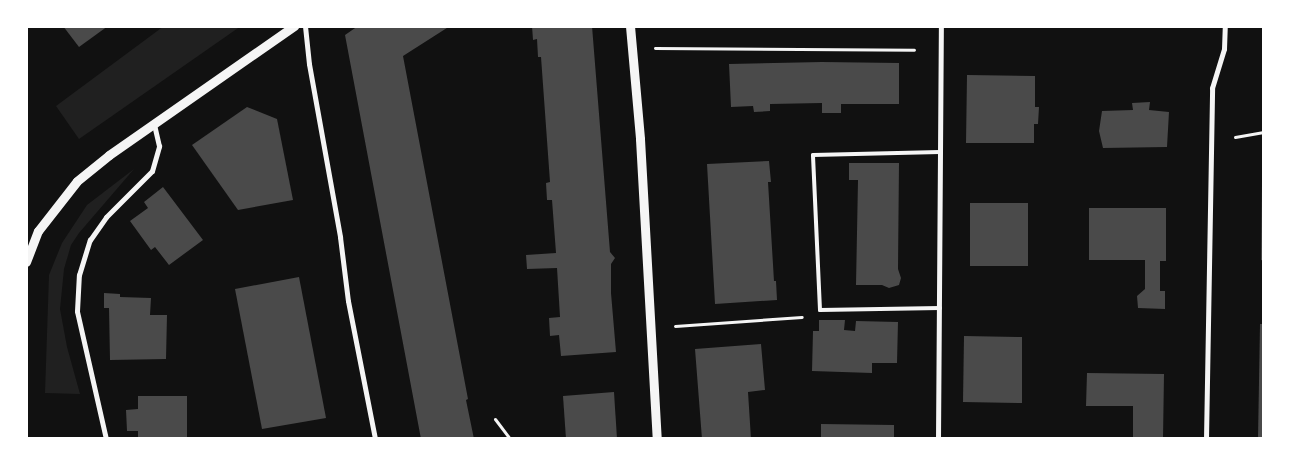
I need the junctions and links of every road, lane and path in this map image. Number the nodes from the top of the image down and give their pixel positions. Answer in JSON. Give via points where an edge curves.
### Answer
{"nodes":[{"id":1,"x":294,"y":26,"type":"edge"},
{"id":2,"x":305,"y":26,"type":"edge"},
{"id":3,"x":630,"y":26,"type":"edge"},
{"id":4,"x":941,"y":26,"type":"edge"},
{"id":5,"x":1225,"y":26,"type":"edge"},
{"id":6,"x":649,"y":48,"type":"dead end"},
{"id":7,"x":914,"y":50,"type":"dead end"},
{"id":8,"x":154,"y":124,"type":"junction"},
{"id":9,"x":1264,"y":132,"type":"edge"},
{"id":10,"x":1235,"y":137,"type":"dead end"},
{"id":11,"x":940,"y":152,"type":"junction"},
{"id":12,"x":26,"y":262,"type":"edge"},
{"id":13,"x":940,"y":308,"type":"junction"},
{"id":14,"x":808,"y":316,"type":"dead end"},
{"id":15,"x":675,"y":326,"type":"dead end"},
{"id":16,"x":495,"y":419,"type":"dead end"},
{"id":17,"x":106,"y":439,"type":"edge"},
{"id":18,"x":375,"y":439,"type":"edge"},
{"id":19,"x":510,"y":439,"type":"edge"},
{"id":20,"x":657,"y":439,"type":"edge"},
{"id":21,"x":938,"y":439,"type":"edge"},
{"id":22,"x":1206,"y":439,"type":"edge"}],
"edges":[{"from":1,"to":8,"type":"street"},
{"from":2,"to":18,"type":"street","via":[[348,301]]},
{"from":3,"to":20,"type":"street","via":[[640,139]]},
{"from":4,"to":11,"type":"street"},
{"from":5,"to":22,"type":"street","via":[[1224,49],[1212,88]]},
{"from":6,"to":7,"type":"path"},
{"from":8,"to":12,"type":"street","via":[[77,181],[38,231]]},
{"from":8,"to":17,"type":"street","via":[[159,146],[152,171],[106,217],[90,240],[79,275],[78,311]]},
{"from":9,"to":10,"type":"path"},
{"from":11,"to":13,"type":"street"},
{"from":11,"to":13,"type":"lane","via":[[813,155],[820,310]]},
{"from":13,"to":21,"type":"street"},
{"from":14,"to":15,"type":"path"},
{"from":16,"to":19,"type":"path"}]}
